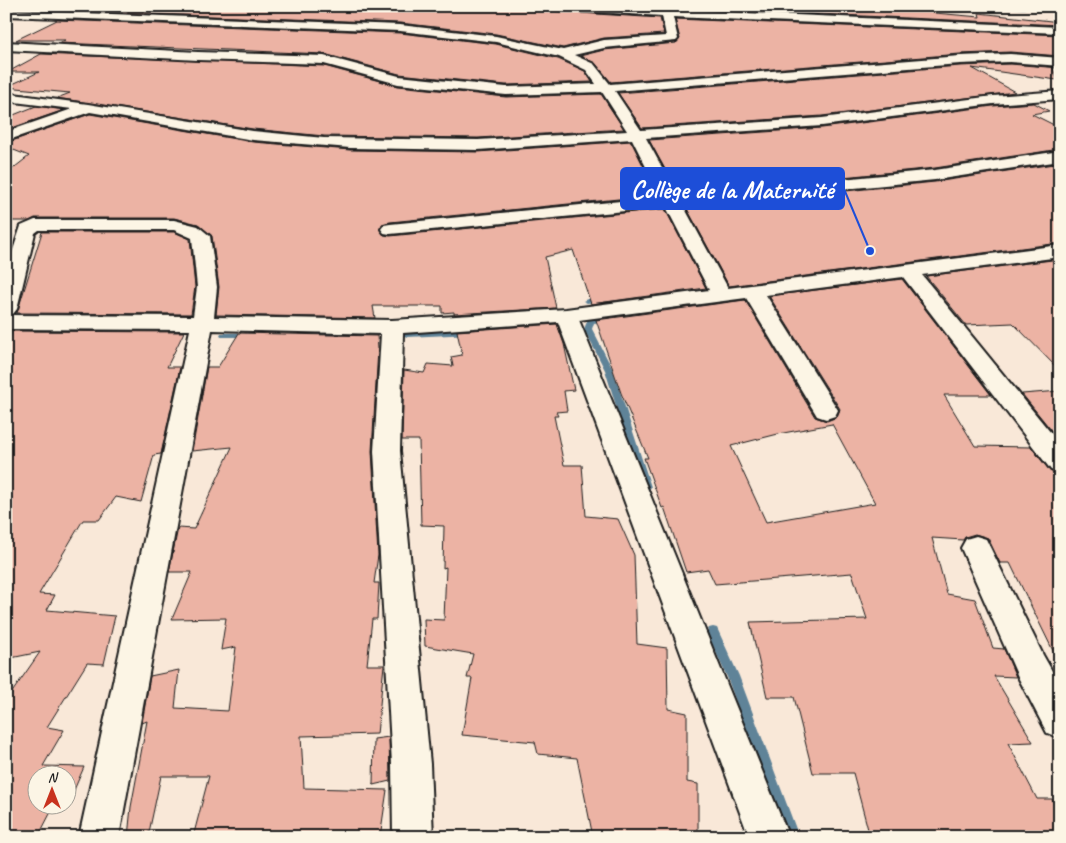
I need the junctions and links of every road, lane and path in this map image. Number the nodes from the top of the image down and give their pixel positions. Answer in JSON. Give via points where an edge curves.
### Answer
{"nodes":[{"id":1,"x":98,"y":6,"type":"edge"},
{"id":2,"x":548,"y":6,"type":"edge"},
{"id":3,"x":6,"y":13,"type":"edge"},
{"id":4,"x":667,"y":13,"type":"junction"},
{"id":5,"x":78,"y":16,"type":"junction"},
{"id":6,"x":907,"y":23,"type":"junction"},
{"id":7,"x":54,"y":27,"type":"dead end"},
{"id":8,"x":1060,"y":30,"type":"edge"},
{"id":9,"x":38,"y":35,"type":"dead end"},
{"id":10,"x":930,"y":39,"type":"dead end"},
{"id":11,"x":9,"y":48,"type":"edge"},
{"id":12,"x":945,"y":49,"type":"dead end"},
{"id":13,"x":563,"y":54,"type":"junction"},
{"id":14,"x":960,"y":60,"type":"junction"},
{"id":15,"x":1056,"y":65,"type":"edge"},
{"id":16,"x":606,"y":88,"type":"junction"},
{"id":17,"x":1060,"y":95,"type":"edge"},
{"id":18,"x":6,"y":96,"type":"edge"},
{"id":19,"x":90,"y":108,"type":"junction"},
{"id":20,"x":637,"y":135,"type":"junction"},
{"id":21,"x":6,"y":137,"type":"edge"},
{"id":22,"x":1060,"y":156,"type":"edge"},
{"id":23,"x":672,"y":203,"type":"junction"},
{"id":24,"x":390,"y":229,"type":"dead end"},
{"id":25,"x":1056,"y":256,"type":"edge"},
{"id":26,"x":908,"y":271,"type":"junction"},
{"id":27,"x":752,"y":290,"type":"junction"},
{"id":28,"x":721,"y":294,"type":"junction"},
{"id":29,"x":6,"y":309,"type":"edge"},
{"id":30,"x":566,"y":315,"type":"junction"},
{"id":31,"x":6,"y":322,"type":"edge"},
{"id":32,"x":202,"y":323,"type":"junction"},
{"id":33,"x":392,"y":327,"type":"junction"},
{"id":34,"x":826,"y":410,"type":"dead end"},
{"id":35,"x":1060,"y":463,"type":"edge"},
{"id":36,"x":976,"y":548,"type":"dead end"},
{"id":37,"x":1060,"y":720,"type":"edge"},
{"id":38,"x":99,"y":837,"type":"edge"},
{"id":39,"x":413,"y":837,"type":"edge"},
{"id":40,"x":769,"y":837,"type":"edge"}],
"edges":[{"from":1,"to":5,"type":"street"},
{"from":2,"to":4,"type":"street"},
{"from":3,"to":5,"type":"street"},
{"from":4,"to":6,"type":"street"},
{"from":4,"to":13,"type":"street","via":[[672,39],[604,44]]},
{"from":5,"to":7,"type":"street"},
{"from":5,"to":13,"type":"street","via":[[400,28],[496,39]]},
{"from":6,"to":8,"type":"street"},
{"from":6,"to":10,"type":"street"},
{"from":9,"to":11,"type":"street"},
{"from":11,"to":16,"type":"street","via":[[324,60],[398,80],[480,90],[529,92]]},
{"from":12,"to":14,"type":"street"},
{"from":13,"to":16,"type":"street","via":[[590,67]]},
{"from":14,"to":15,"type":"street","via":[[1010,58]]},
{"from":14,"to":16,"type":"street"},
{"from":16,"to":20,"type":"street"},
{"from":17,"to":20,"type":"street","via":[[993,100],[822,122]]},
{"from":18,"to":19,"type":"street"},
{"from":19,"to":20,"type":"street","via":[[204,129],[363,144],[478,145]]},
{"from":19,"to":21,"type":"street"},
{"from":20,"to":23,"type":"street"},
{"from":22,"to":23,"type":"street","via":[[935,175]]},
{"from":23,"to":24,"type":"street"},
{"from":23,"to":28,"type":"street"},
{"from":25,"to":26,"type":"street"},
{"from":26,"to":27,"type":"street"},
{"from":26,"to":35,"type":"street"},
{"from":27,"to":28,"type":"street"},
{"from":27,"to":34,"type":"street"},
{"from":28,"to":30,"type":"street"},
{"from":29,"to":32,"type":"street","via":[[30,227],[40,224],[174,225],[196,231],[201,236],[207,287]]},
{"from":30,"to":33,"type":"street"},
{"from":30,"to":40,"type":"street"},
{"from":31,"to":32,"type":"street"},
{"from":32,"to":33,"type":"street"},
{"from":32,"to":38,"type":"street"},
{"from":33,"to":39,"type":"street","via":[[387,451],[411,764]]},
{"from":36,"to":37,"type":"street","via":[[1031,667]]}]}
